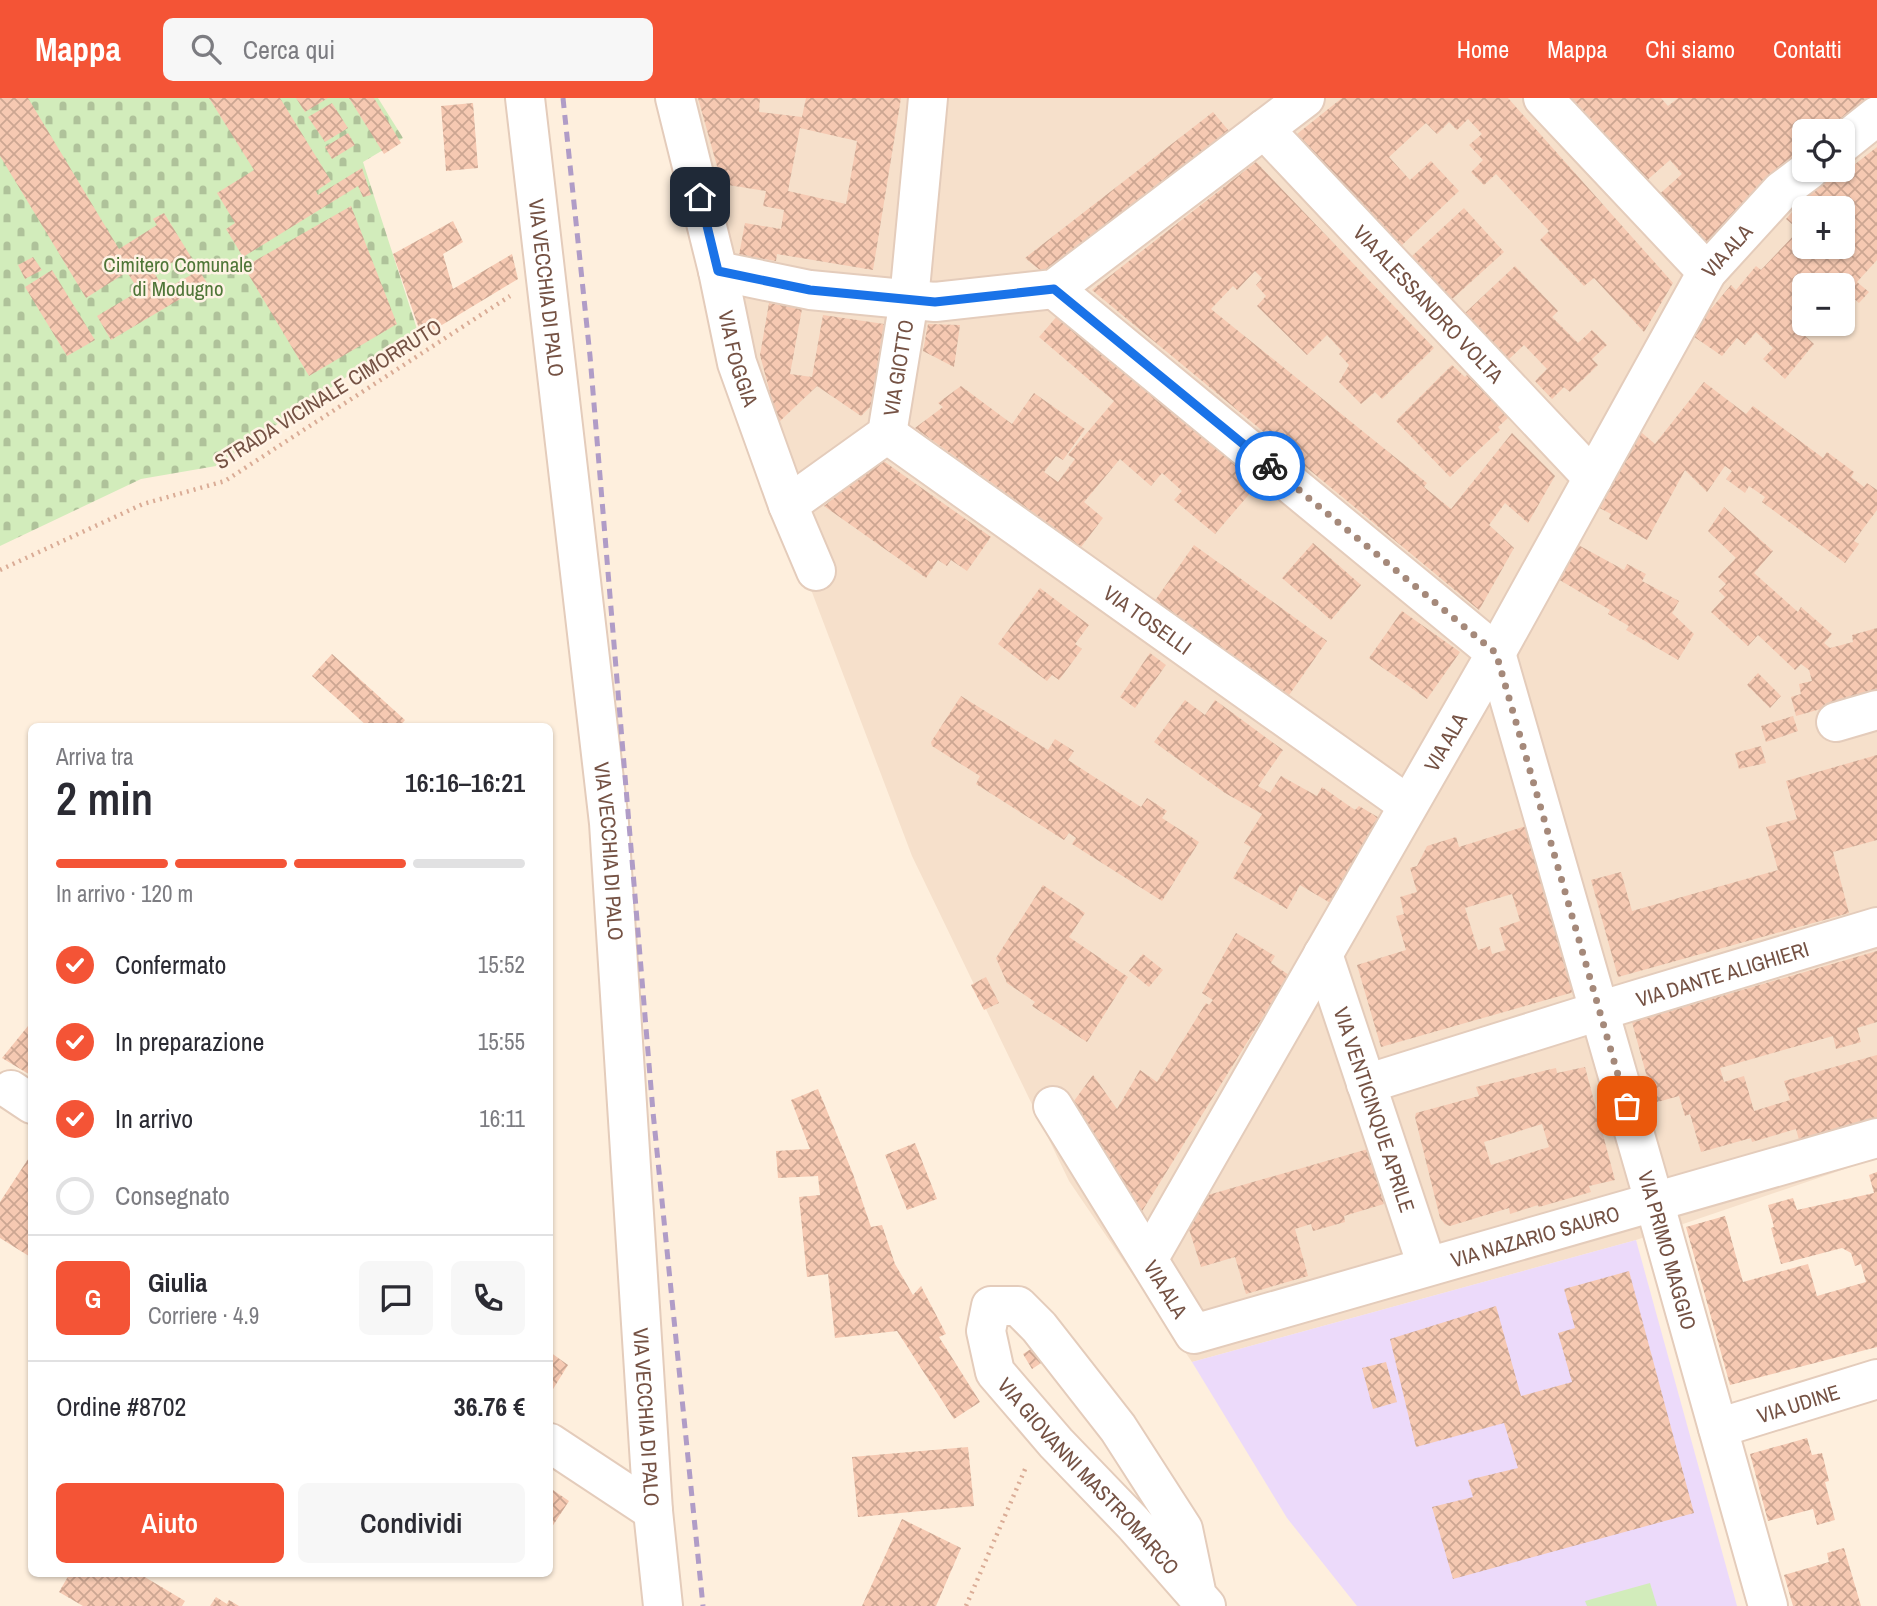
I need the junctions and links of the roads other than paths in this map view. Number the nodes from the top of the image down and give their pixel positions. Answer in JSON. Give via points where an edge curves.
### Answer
{"nodes":[{"id":1,"x":525,"y":98,"type":"edge"},
{"id":2,"x":675,"y":98,"type":"edge"},
{"id":3,"x":928,"y":98,"type":"edge"},
{"id":4,"x":1305,"y":98,"type":"edge"},
{"id":5,"x":1543,"y":98,"type":"edge"},
{"id":6,"x":1877,"y":116,"type":"edge"},
{"id":7,"x":1264,"y":129,"type":"junction"},
{"id":8,"x":1855,"y":133,"type":"edge"},
{"id":9,"x":1793,"y":182,"type":"edge"},
{"id":10,"x":718,"y":271,"type":"junction"},
{"id":11,"x":1707,"y":272,"type":"junction"},
{"id":12,"x":1054,"y":289,"type":"junction"},
{"id":13,"x":909,"y":300,"type":"junction"},
{"id":14,"x":887,"y":434,"type":"junction"},
{"id":15,"x":1593,"y":478,"type":"junction"},
{"id":16,"x":788,"y":505,"type":"junction"},
{"id":17,"x":816,"y":571,"type":"dead end"},
{"id":18,"x":1496,"y":653,"type":"junction"},
{"id":19,"x":1877,"y":710,"type":"edge"},
{"id":20,"x":1836,"y":722,"type":"dead end"},
{"id":21,"x":1408,"y":805,"type":"junction"},
{"id":22,"x":1877,"y":927,"type":"edge"},
{"id":23,"x":1323,"y":954,"type":"junction"},
{"id":24,"x":1599,"y":1011,"type":"junction"},
{"id":25,"x":1366,"y":1084,"type":"junction"},
{"id":26,"x":1053,"y":1106,"type":"dead end"},
{"id":27,"x":1877,"y":1138,"type":"edge"},
{"id":28,"x":1654,"y":1201,"type":"junction"},
{"id":29,"x":1149,"y":1258,"type":"junction"},
{"id":30,"x":1427,"y":1266,"type":"junction"},
{"id":31,"x":1194,"y":1334,"type":"joint"},
{"id":32,"x":1877,"y":1379,"type":"edge"},
{"id":33,"x":1718,"y":1428,"type":"junction"},
{"id":34,"x":553,"y":1445,"type":"edge"},
{"id":35,"x":653,"y":1511,"type":"junction"},
{"id":36,"x":1201,"y":1601,"type":"edge"},
{"id":37,"x":663,"y":1606,"type":"edge"},
{"id":38,"x":1768,"y":1606,"type":"edge"}],
"edges":[{"from":1,"to":35,"type":"street","name":"VIA VECCHIA DI PALO","via":[[608,823]]},
{"from":2,"to":10,"type":"street","name":"VIA FOGGIA"},
{"from":3,"to":13,"type":"street","name":"VIA GIOTTO"},
{"from":4,"to":7,"type":"street"},
{"from":5,"to":11,"type":"street"},
{"from":6,"to":8,"type":"street"},
{"from":7,"to":12,"type":"street"},
{"from":7,"to":15,"type":"street","name":"VIA ALESSANDRO VOLTA"},
{"from":9,"to":11,"type":"street","name":"VIA ALA"},
{"from":10,"to":13,"type":"street","via":[[810,290]]},
{"from":10,"to":16,"type":"street","name":"VIA FOGGIA","via":[[737,363]]},
{"from":11,"to":15,"type":"street","name":"VIA ALA"},
{"from":12,"to":13,"type":"street","via":[[935,302]]},
{"from":12,"to":18,"type":"street"},
{"from":13,"to":14,"type":"street","name":"VIA GIOTTO"},
{"from":14,"to":16,"type":"street","name":"VIA GIOTTO"},
{"from":14,"to":21,"type":"street","name":"VIA TOSELLI"},
{"from":15,"to":18,"type":"street","name":"VIA ALA"},
{"from":16,"to":17,"type":"street","name":"VIA FOGGIA"},
{"from":18,"to":21,"type":"street","name":"VIA ALA"},
{"from":18,"to":24,"type":"street","name":"VIA PRIMO MAGGIO"},
{"from":19,"to":20,"type":"street"},
{"from":21,"to":23,"type":"street","name":"VIA ALA"},
{"from":22,"to":24,"type":"street","name":"VIA DANTE ALIGHIERI"},
{"from":23,"to":25,"type":"street","name":"VIA VENTICINQUE APRILE"},
{"from":23,"to":29,"type":"street","name":"VIA ALA"},
{"from":24,"to":25,"type":"street","name":"VIA DANTE ALIGHIERI"},
{"from":24,"to":28,"type":"street","name":"VIA PRIMO MAGGIO"},
{"from":25,"to":30,"type":"street","name":"VIA VENTICINQUE APRILE"},
{"from":26,"to":29,"type":"street"},
{"from":27,"to":28,"type":"street","name":"VIA NAZARIO SAURO"},
{"from":28,"to":30,"type":"street","name":"VIA NAZARIO SAURO"},
{"from":28,"to":33,"type":"street","name":"VIA PRIMO MAGGIO"},
{"from":29,"to":31,"type":"street","name":"VIA ALA"},
{"from":30,"to":31,"type":"street","name":"VIA NAZARIO SAURO"},
{"from":32,"to":33,"type":"street","name":"VIA UDINE"},
{"from":33,"to":38,"type":"street","name":"VIA PRIMO MAGGIO"},
{"from":34,"to":35,"type":"street"},
{"from":35,"to":37,"type":"street","name":"VIA VECCHIA DI PALO"},
{"from":36,"to":36,"type":"street","name":"VIA GIOVANNI MASTROMARCO","via":[[995,1372],[986,1331],[991,1306],[1018,1306],[1039,1326],[1118,1428],[1183,1529]]}]}
